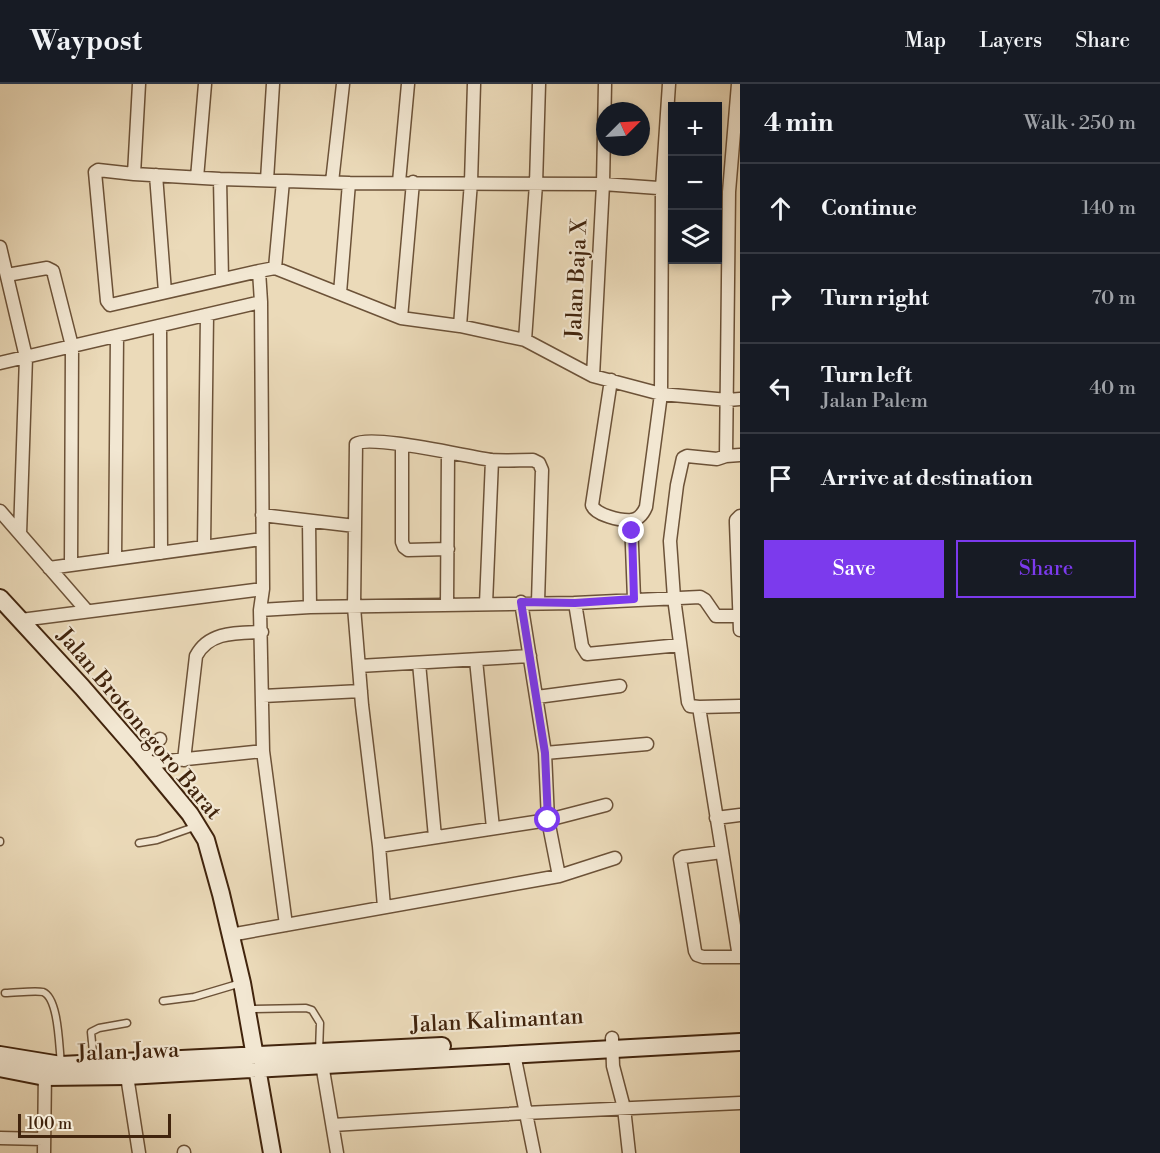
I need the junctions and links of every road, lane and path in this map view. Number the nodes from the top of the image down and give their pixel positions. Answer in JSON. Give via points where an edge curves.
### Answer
{"nodes":[{"id":1,"x":140,"y":84,"type":"edge"},
{"id":2,"x":205,"y":84,"type":"edge"},
{"id":3,"x":273,"y":84,"type":"edge"},
{"id":4,"x":343,"y":84,"type":"edge"},
{"id":5,"x":408,"y":84,"type":"edge"},
{"id":6,"x":474,"y":84,"type":"edge"},
{"id":7,"x":539,"y":84,"type":"edge"},
{"id":8,"x":605,"y":84,"type":"edge"},
{"id":9,"x":669,"y":84,"type":"edge"},
{"id":10,"x":738,"y":84,"type":"edge"},
{"id":11,"x":134,"y":174,"type":"junction"},
{"id":12,"x":156,"y":175,"type":"junction"},
{"id":13,"x":197,"y":178,"type":"junction"},
{"id":14,"x":220,"y":179,"type":"junction"},
{"id":15,"x":267,"y":180,"type":"junction"},
{"id":16,"x":283,"y":181,"type":"junction"},
{"id":17,"x":332,"y":182,"type":"junction"},
{"id":18,"x":399,"y":182,"type":"junction"},
{"id":19,"x":412,"y":182,"type":"junction"},
{"id":20,"x":471,"y":182,"type":"junction"},
{"id":21,"x":349,"y":183,"type":"junction"},
{"id":22,"x":603,"y":183,"type":"junction"},
{"id":23,"x":536,"y":184,"type":"junction"},
{"id":24,"x":667,"y":189,"type":"edge"},
{"id":25,"x":723,"y":192,"type":"edge"},
{"id":26,"x":735,"y":208,"type":"edge"},
{"id":27,"x":0,"y":247,"type":"edge"},
{"id":28,"x":275,"y":268,"type":"junction"},
{"id":29,"x":259,"y":272,"type":"junction"},
{"id":30,"x":7,"y":275,"type":"junction"},
{"id":31,"x":222,"y":279,"type":"junction"},
{"id":32,"x":165,"y":292,"type":"junction"},
{"id":33,"x":340,"y":293,"type":"junction"},
{"id":34,"x":261,"y":302,"type":"junction"},
{"id":35,"x":207,"y":315,"type":"junction"},
{"id":36,"x":401,"y":318,"type":"junction"},
{"id":37,"x":160,"y":326,"type":"junction"},
{"id":38,"x":460,"y":326,"type":"junction"},
{"id":39,"x":117,"y":336,"type":"junction"},
{"id":40,"x":525,"y":340,"type":"junction"},
{"id":41,"x":72,"y":346,"type":"junction"},
{"id":42,"x":26,"y":357,"type":"junction"},
{"id":43,"x":0,"y":363,"type":"edge"},
{"id":44,"x":593,"y":376,"type":"junction"},
{"id":45,"x":611,"y":380,"type":"junction"},
{"id":46,"x":661,"y":394,"type":"junction"},
{"id":47,"x":734,"y":400,"type":"edge"},
{"id":48,"x":402,"y":445,"type":"junction"},
{"id":49,"x":448,"y":453,"type":"junction"},
{"id":50,"x":740,"y":455,"type":"edge"},
{"id":51,"x":726,"y":456,"type":"junction"},
{"id":52,"x":492,"y":460,"type":"junction"},
{"id":53,"x":0,"y":511,"type":"edge"},
{"id":54,"x":262,"y":515,"type":"junction"},
{"id":55,"x":740,"y":516,"type":"edge"},
{"id":56,"x":631,"y":520,"type":"junction"},
{"id":57,"x":309,"y":521,"type":"junction"},
{"id":58,"x":355,"y":526,"type":"junction"},
{"id":59,"x":20,"y":534,"type":"junction"},
{"id":60,"x":262,"y":539,"type":"junction"},
{"id":61,"x":204,"y":547,"type":"junction"},
{"id":62,"x":448,"y":549,"type":"junction"},
{"id":63,"x":161,"y":553,"type":"junction"},
{"id":64,"x":116,"y":559,"type":"junction"},
{"id":65,"x":70,"y":565,"type":"junction"},
{"id":66,"x":49,"y":568,"type":"junction"},
{"id":67,"x":263,"y":589,"type":"junction"},
{"id":68,"x":0,"y":598,"type":"edge"},
{"id":69,"x":674,"y":598,"type":"junction"},
{"id":70,"x":634,"y":599,"type":"junction"},
{"id":71,"x":521,"y":602,"type":"junction"},
{"id":72,"x":538,"y":602,"type":"junction"},
{"id":73,"x":575,"y":603,"type":"junction"},
{"id":74,"x":486,"y":604,"type":"junction"},
{"id":75,"x":447,"y":605,"type":"junction"},
{"id":76,"x":310,"y":607,"type":"junction"},
{"id":77,"x":354,"y":607,"type":"junction"},
{"id":78,"x":260,"y":610,"type":"junction"},
{"id":79,"x":87,"y":611,"type":"junction"},
{"id":80,"x":739,"y":616,"type":"edge"},
{"id":81,"x":21,"y":620,"type":"junction"},
{"id":82,"x":740,"y":630,"type":"edge"},
{"id":83,"x":262,"y":632,"type":"junction"},
{"id":84,"x":680,"y":645,"type":"junction"},
{"id":85,"x":530,"y":656,"type":"junction"},
{"id":86,"x":476,"y":660,"type":"junction"},
{"id":87,"x":419,"y":663,"type":"junction"},
{"id":88,"x":359,"y":666,"type":"junction"},
{"id":89,"x":620,"y":686,"type":"dead end"},
{"id":90,"x":361,"y":691,"type":"junction"},
{"id":91,"x":263,"y":696,"type":"junction"},
{"id":92,"x":537,"y":698,"type":"junction"},
{"id":93,"x":740,"y":706,"type":"edge"},
{"id":94,"x":699,"y":707,"type":"junction"},
{"id":95,"x":160,"y":739,"type":"dead end"},
{"id":96,"x":647,"y":744,"type":"dead end"},
{"id":97,"x":263,"y":751,"type":"junction"},
{"id":98,"x":545,"y":753,"type":"junction"},
{"id":99,"x":145,"y":760,"type":"junction"},
{"id":100,"x":184,"y":760,"type":"junction"},
{"id":101,"x":606,"y":805,"type":"dead end"},
{"id":102,"x":740,"y":815,"type":"edge"},
{"id":103,"x":717,"y":818,"type":"junction"},
{"id":104,"x":548,"y":820,"type":"junction"},
{"id":105,"x":197,"y":825,"type":"junction"},
{"id":106,"x":493,"y":828,"type":"junction"},
{"id":107,"x":435,"y":837,"type":"junction"},
{"id":108,"x":139,"y":843,"type":"dead end"},
{"id":109,"x":379,"y":846,"type":"junction"},
{"id":110,"x":722,"y":852,"type":"junction"},
{"id":111,"x":615,"y":858,"type":"dead end"},
{"id":112,"x":559,"y":876,"type":"junction"},
{"id":113,"x":384,"y":907,"type":"junction"},
{"id":114,"x":286,"y":925,"type":"junction"},
{"id":115,"x":230,"y":935,"type":"junction"},
{"id":116,"x":739,"y":957,"type":"edge"},
{"id":117,"x":242,"y":983,"type":"junction"},
{"id":118,"x":5,"y":993,"type":"dead end"},
{"id":119,"x":163,"y":1001,"type":"dead end"},
{"id":120,"x":247,"y":1009,"type":"junction"},
{"id":121,"x":127,"y":1023,"type":"dead end"},
{"id":122,"x":740,"y":1032,"type":"edge"},
{"id":123,"x":740,"y":1042,"type":"edge"},
{"id":124,"x":612,"y":1044,"type":"junction"},
{"id":125,"x":437,"y":1053,"type":"junction"},
{"id":126,"x":514,"y":1054,"type":"junction"},
{"id":127,"x":0,"y":1055,"type":"edge"},
{"id":128,"x":320,"y":1058,"type":"junction"},
{"id":129,"x":257,"y":1061,"type":"junction"},
{"id":130,"x":94,"y":1064,"type":"junction"},
{"id":131,"x":0,"y":1068,"type":"edge"},
{"id":132,"x":50,"y":1068,"type":"junction"},
{"id":133,"x":127,"y":1076,"type":"junction"},
{"id":134,"x":740,"y":1103,"type":"edge"},
{"id":135,"x":624,"y":1108,"type":"junction"},
{"id":136,"x":525,"y":1113,"type":"junction"},
{"id":137,"x":333,"y":1125,"type":"junction"},
{"id":138,"x":0,"y":1138,"type":"edge"},
{"id":139,"x":44,"y":1138,"type":"junction"},
{"id":140,"x":44,"y":1153,"type":"edge"},
{"id":141,"x":139,"y":1153,"type":"edge"},
{"id":142,"x":272,"y":1153,"type":"edge"},
{"id":143,"x":337,"y":1153,"type":"edge"},
{"id":144,"x":534,"y":1153,"type":"edge"},
{"id":145,"x":629,"y":1153,"type":"edge"}],
"edges":[{"from":1,"to":11,"type":"street"},
{"from":2,"to":13,"type":"street"},
{"from":3,"to":15,"type":"street"},
{"from":4,"to":17,"type":"street"},
{"from":5,"to":18,"type":"street"},
{"from":6,"to":20,"type":"street"},
{"from":7,"to":23,"type":"street"},
{"from":8,"to":22,"type":"street","name":"Jalan Baja X"},
{"from":9,"to":24,"type":"street"},
{"from":10,"to":25,"type":"street"},
{"from":11,"to":12,"type":"street"},
{"from":11,"to":32,"type":"street","via":[[94,172],[108,303],[112,306]]},
{"from":12,"to":13,"type":"street"},
{"from":12,"to":32,"type":"street"},
{"from":13,"to":14,"type":"street"},
{"from":14,"to":15,"type":"street"},
{"from":14,"to":31,"type":"street"},
{"from":15,"to":16,"type":"street"},
{"from":16,"to":17,"type":"street"},
{"from":16,"to":28,"type":"street"},
{"from":17,"to":21,"type":"street"},
{"from":18,"to":19,"type":"street"},
{"from":18,"to":21,"type":"street"},
{"from":19,"to":20,"type":"street"},
{"from":19,"to":36,"type":"street"},
{"from":20,"to":23,"type":"street"},
{"from":20,"to":38,"type":"street"},
{"from":21,"to":33,"type":"street"},
{"from":22,"to":23,"type":"street"},
{"from":22,"to":24,"type":"street"},
{"from":22,"to":44,"type":"street","name":"Jalan Baja X"},
{"from":23,"to":40,"type":"street"},
{"from":24,"to":46,"type":"street"},
{"from":25,"to":26,"type":"street"},
{"from":26,"to":47,"type":"street"},
{"from":27,"to":30,"type":"street"},
{"from":28,"to":29,"type":"street"},
{"from":28,"to":33,"type":"street"},
{"from":29,"to":31,"type":"street"},
{"from":29,"to":34,"type":"street"},
{"from":30,"to":41,"type":"street","via":[[51,269]]},
{"from":30,"to":42,"type":"street"},
{"from":31,"to":32,"type":"street"},
{"from":33,"to":36,"type":"street"},
{"from":34,"to":35,"type":"street"},
{"from":34,"to":54,"type":"street"},
{"from":35,"to":37,"type":"street"},
{"from":35,"to":61,"type":"street"},
{"from":36,"to":38,"type":"street"},
{"from":37,"to":39,"type":"street"},
{"from":37,"to":63,"type":"street"},
{"from":38,"to":40,"type":"street"},
{"from":39,"to":41,"type":"street"},
{"from":39,"to":64,"type":"street"},
{"from":40,"to":44,"type":"street"},
{"from":41,"to":42,"type":"street"},
{"from":41,"to":65,"type":"street"},
{"from":42,"to":43,"type":"street"},
{"from":42,"to":59,"type":"street"},
{"from":44,"to":45,"type":"street"},
{"from":45,"to":46,"type":"street"},
{"from":45,"to":56,"type":"street","via":[[592,505],[599,514]]},
{"from":46,"to":47,"type":"street"},
{"from":46,"to":56,"type":"street","via":[[646,507]]},
{"from":47,"to":51,"type":"street"},
{"from":48,"to":49,"type":"street"},
{"from":48,"to":58,"type":"street","via":[[362,441],[356,444]]},
{"from":48,"to":62,"type":"street","via":[[404,547]]},
{"from":49,"to":52,"type":"street"},
{"from":49,"to":62,"type":"street"},
{"from":50,"to":51,"type":"street"},
{"from":51,"to":69,"type":"street","via":[[683,458],[670,541]]},
{"from":52,"to":72,"type":"street","via":[[533,460],[542,470]]},
{"from":52,"to":74,"type":"street"},
{"from":53,"to":59,"type":"street"},
{"from":54,"to":57,"type":"street"},
{"from":54,"to":60,"type":"street"},
{"from":55,"to":80,"type":"street","via":[[736,519]]},
{"from":56,"to":70,"type":"street"},
{"from":57,"to":58,"type":"street"},
{"from":57,"to":76,"type":"street"},
{"from":58,"to":77,"type":"street"},
{"from":59,"to":66,"type":"street"},
{"from":60,"to":61,"type":"street"},
{"from":60,"to":67,"type":"street"},
{"from":61,"to":63,"type":"street"},
{"from":62,"to":75,"type":"street"},
{"from":63,"to":64,"type":"street"},
{"from":64,"to":65,"type":"street"},
{"from":65,"to":66,"type":"street"},
{"from":66,"to":79,"type":"street"},
{"from":67,"to":78,"type":"street"},
{"from":67,"to":79,"type":"street"},
{"from":68,"to":81,"type":"main road","name":"Jalan Brotonegoro Barat"},
{"from":69,"to":70,"type":"street"},
{"from":69,"to":80,"type":"street","via":[[700,597],[716,616]]},
{"from":69,"to":84,"type":"street"},
{"from":70,"to":73,"type":"street"},
{"from":71,"to":72,"type":"street"},
{"from":71,"to":74,"type":"street"},
{"from":71,"to":85,"type":"street"},
{"from":72,"to":73,"type":"street"},
{"from":73,"to":84,"type":"street","via":[[582,646],[587,654]]},
{"from":74,"to":75,"type":"street"},
{"from":75,"to":77,"type":"street"},
{"from":76,"to":77,"type":"street"},
{"from":76,"to":78,"type":"street"},
{"from":77,"to":88,"type":"street"},
{"from":78,"to":83,"type":"street"},
{"from":79,"to":81,"type":"street"},
{"from":80,"to":82,"type":"street"},
{"from":81,"to":99,"type":"main road","name":"Jalan Brotonegoro Barat"},
{"from":83,"to":91,"type":"street"},
{"from":83,"to":100,"type":"street","via":[[220,636],[201,646],[196,656]]},
{"from":84,"to":94,"type":"street","via":[[688,702]]},
{"from":85,"to":86,"type":"street"},
{"from":85,"to":92,"type":"street"},
{"from":86,"to":87,"type":"street"},
{"from":86,"to":106,"type":"street"},
{"from":87,"to":88,"type":"street"},
{"from":87,"to":107,"type":"street"},
{"from":88,"to":90,"type":"street"},
{"from":89,"to":92,"type":"street"},
{"from":90,"to":91,"type":"street"},
{"from":90,"to":109,"type":"street"},
{"from":91,"to":97,"type":"street"},
{"from":92,"to":98,"type":"street"},
{"from":93,"to":94,"type":"street"},
{"from":94,"to":103,"type":"street"},
{"from":95,"to":99,"type":"street"},
{"from":96,"to":98,"type":"street"},
{"from":97,"to":100,"type":"street"},
{"from":97,"to":114,"type":"street"},
{"from":98,"to":104,"type":"street"},
{"from":99,"to":100,"type":"street"},
{"from":99,"to":105,"type":"main road","name":"Jalan Brotonegoro Barat"},
{"from":101,"to":104,"type":"street"},
{"from":102,"to":103,"type":"street"},
{"from":103,"to":110,"type":"street"},
{"from":104,"to":106,"type":"street"},
{"from":104,"to":112,"type":"street"},
{"from":105,"to":108,"type":"lane"},
{"from":105,"to":115,"type":"main road","name":"Jalan Brotonegoro Barat","via":[[206,840]]},
{"from":106,"to":107,"type":"street"},
{"from":107,"to":109,"type":"street"},
{"from":109,"to":113,"type":"street"},
{"from":110,"to":116,"type":"street"},
{"from":110,"to":116,"type":"street","via":[[683,857],[680,863],[697,955]]},
{"from":111,"to":112,"type":"street"},
{"from":112,"to":113,"type":"street"},
{"from":113,"to":114,"type":"street"},
{"from":114,"to":115,"type":"street"},
{"from":115,"to":117,"type":"main road","name":"Jalan Brotonegoro Barat"},
{"from":117,"to":119,"type":"lane"},
{"from":117,"to":120,"type":"main road","name":"Jalan Brotonegoro Barat"},
{"from":118,"to":132,"type":"lane","via":[[43,992],[49,997],[56,1013]]},
{"from":120,"to":128,"type":"lane","via":[[312,1010],[320,1023]]},
{"from":120,"to":129,"type":"main road","name":"Jalan Brotonegoro Barat"},
{"from":121,"to":130,"type":"lane","via":[[91,1032]]},
{"from":122,"to":124,"type":"main road","name":"Jalan Kalimantan"},
{"from":123,"to":124,"type":"main road","name":"Jalan Kalimantan"},
{"from":124,"to":125,"type":"main road","name":"Jalan Kalimantan"},
{"from":124,"to":126,"type":"main road","name":"Jalan Kalimantan"},
{"from":124,"to":135,"type":"street","via":[[613,1066]]},
{"from":125,"to":126,"type":"main road","name":"Jalan Kalimantan"},
{"from":125,"to":128,"type":"main road","name":"Jalan Kalimantan"},
{"from":126,"to":136,"type":"street"},
{"from":127,"to":132,"type":"main road","name":"Jalan Jawa"},
{"from":128,"to":129,"type":"main road","name":"Jalan Kalimantan"},
{"from":128,"to":137,"type":"street"},
{"from":129,"to":130,"type":"main road","name":"Jalan Jawa"},
{"from":129,"to":133,"type":"main road","name":"Jalan Jawa"},
{"from":129,"to":142,"type":"main road","name":"Jalan Brotonegoro Barat"},
{"from":130,"to":132,"type":"main road","name":"Jalan Jawa"},
{"from":131,"to":132,"type":"main road","name":"Jalan Jawa"},
{"from":132,"to":133,"type":"main road","name":"Jalan Jawa"},
{"from":132,"to":139,"type":"street"},
{"from":133,"to":141,"type":"street"},
{"from":134,"to":135,"type":"street"},
{"from":135,"to":136,"type":"street"},
{"from":135,"to":145,"type":"street"},
{"from":136,"to":137,"type":"street"},
{"from":136,"to":144,"type":"street"},
{"from":137,"to":143,"type":"street"},
{"from":138,"to":139,"type":"street"},
{"from":139,"to":140,"type":"street"}]}
